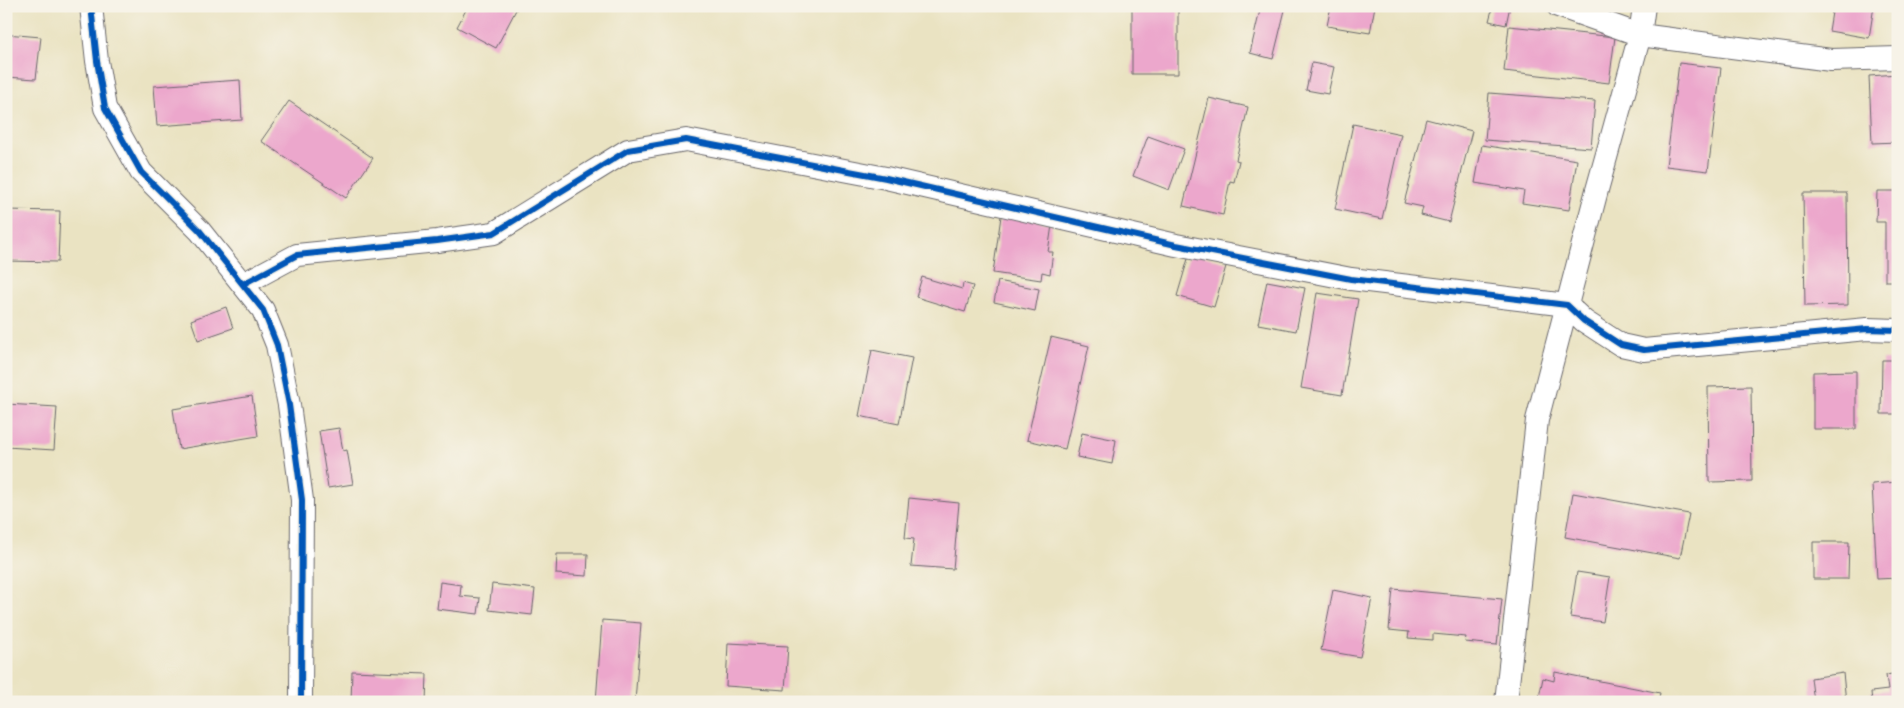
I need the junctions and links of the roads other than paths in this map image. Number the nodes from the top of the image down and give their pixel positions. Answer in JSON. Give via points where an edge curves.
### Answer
{"nodes":[{"id":1,"x":91,"y":6,"type":"edge"},
{"id":2,"x":1558,"y":6,"type":"edge"},
{"id":3,"x":1644,"y":6,"type":"edge"},
{"id":4,"x":1640,"y":35,"type":"junction"},
{"id":5,"x":1898,"y":58,"type":"edge"},
{"id":6,"x":243,"y":284,"type":"junction"},
{"id":7,"x":1567,"y":305,"type":"junction"},
{"id":8,"x":1898,"y":330,"type":"edge"},
{"id":9,"x":301,"y":702,"type":"edge"},
{"id":10,"x":1506,"y":702,"type":"edge"}],
"edges":[{"from":1,"to":6,"type":"street","via":[[96,61],[105,108],[141,172],[200,231]]},
{"from":2,"to":4,"type":"street"},
{"from":3,"to":4,"type":"street"},
{"from":4,"to":5,"type":"street","via":[[1831,60]]},
{"from":4,"to":7,"type":"street"},
{"from":6,"to":7,"type":"street","via":[[297,255],[494,233],[628,150],[686,140],[886,178],[1176,245],[1351,279]]},
{"from":6,"to":9,"type":"street","via":[[262,310],[277,345],[289,405],[302,500]]},
{"from":7,"to":8,"type":"street","via":[[1584,321],[1621,345],[1644,350],[1867,329]]},
{"from":7,"to":10,"type":"street","via":[[1538,420]]}]}
